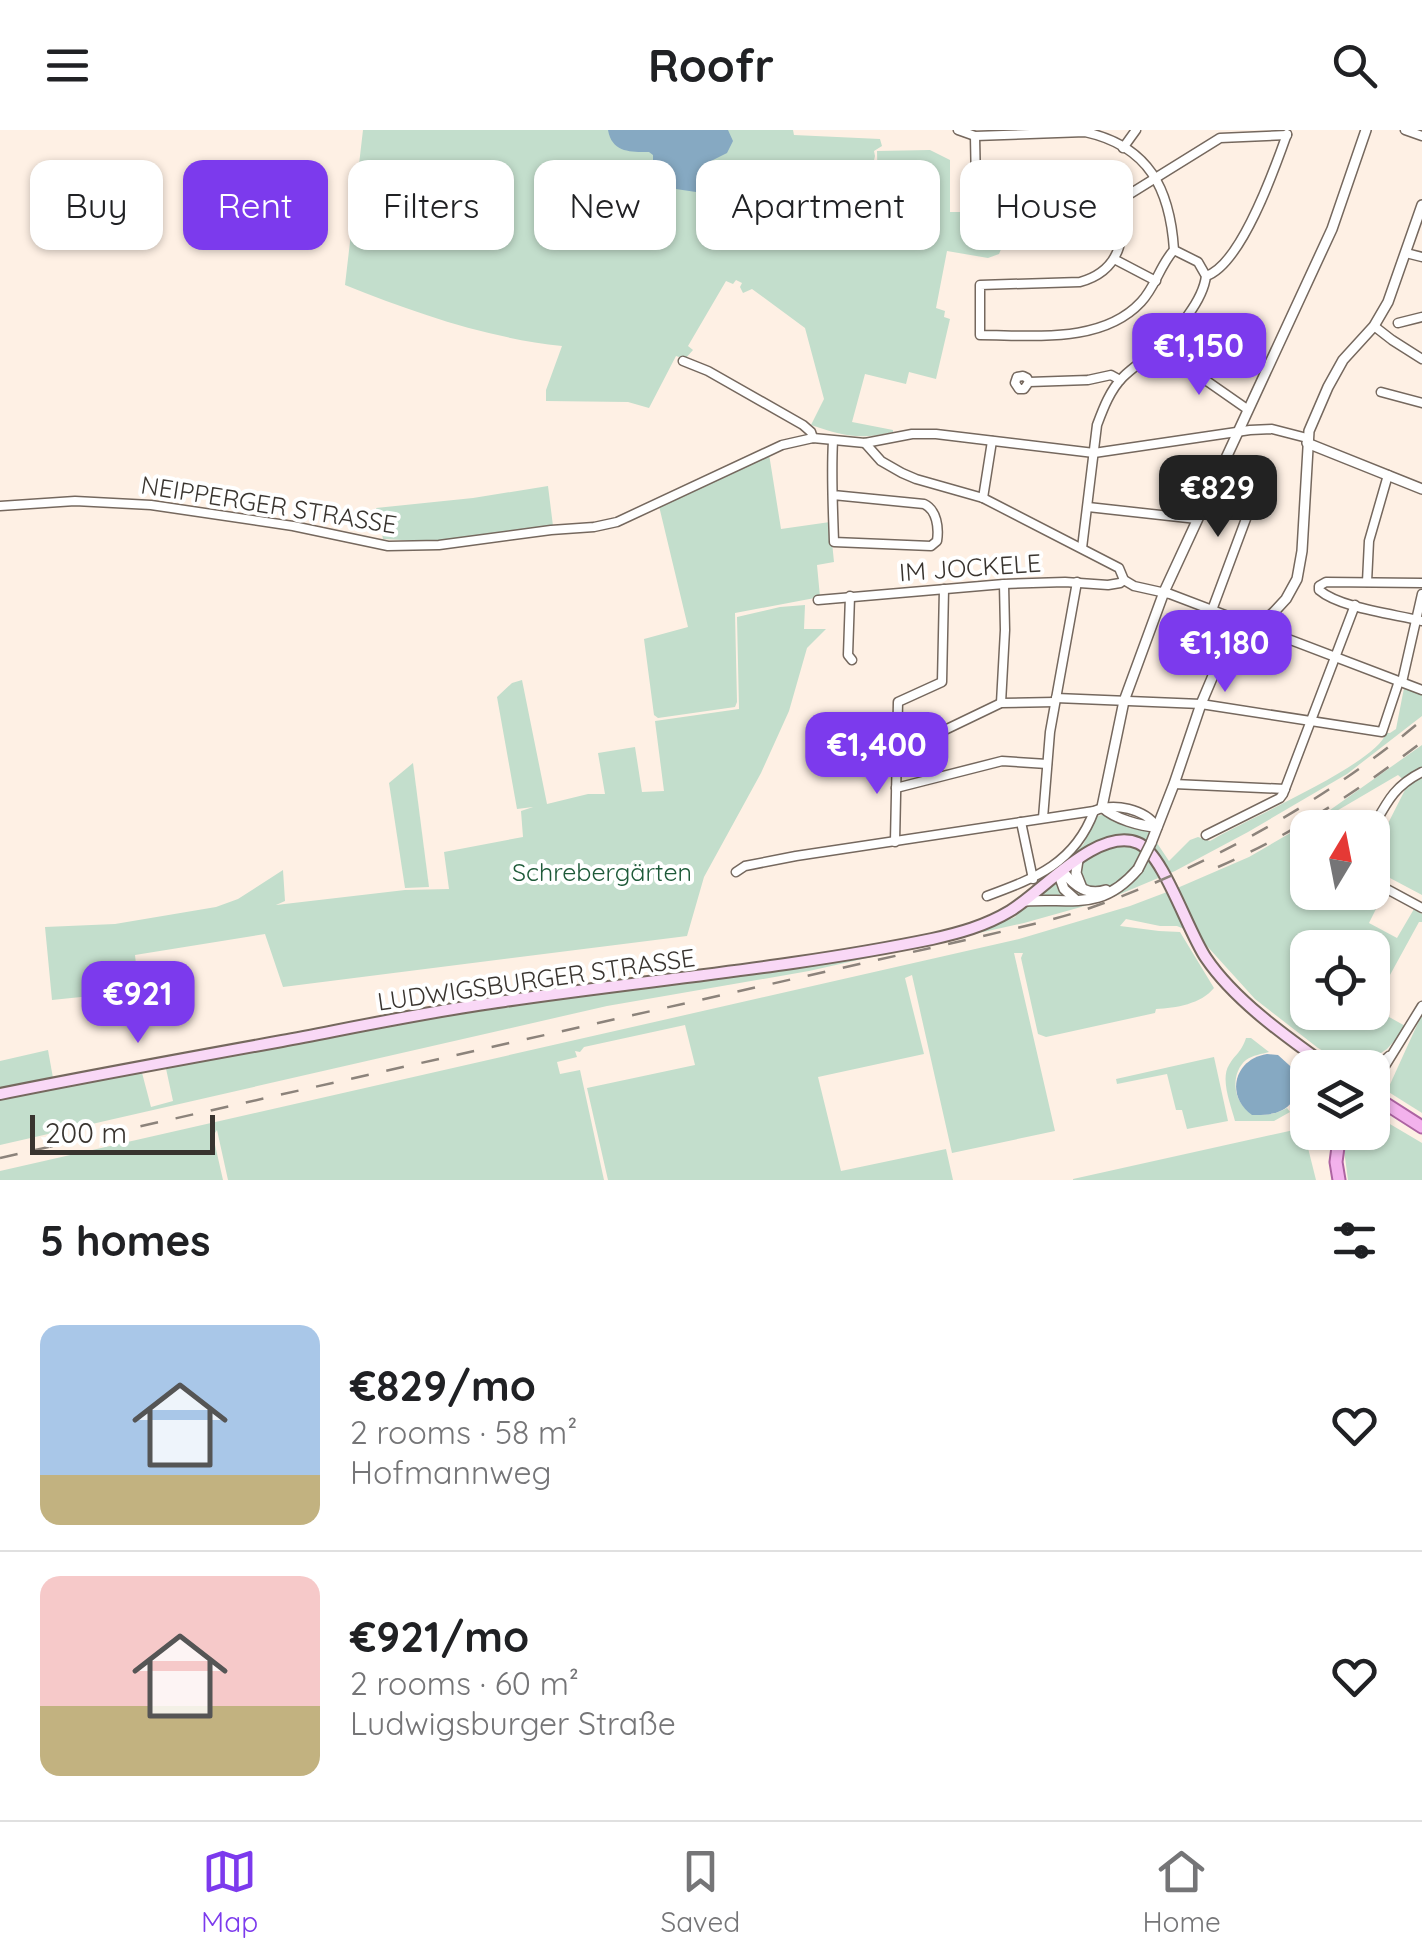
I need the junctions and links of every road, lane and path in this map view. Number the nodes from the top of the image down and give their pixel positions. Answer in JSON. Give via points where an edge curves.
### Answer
{"nodes":[{"id":1,"x":958,"y":130,"type":"edge"},
{"id":2,"x":1136,"y":130,"type":"edge"},
{"id":3,"x":1366,"y":130,"type":"edge"},
{"id":4,"x":1405,"y":130,"type":"edge"},
{"id":5,"x":1287,"y":132,"type":"edge"},
{"id":6,"x":1238,"y":133,"type":"edge"},
{"id":7,"x":974,"y":136,"type":"junction"},
{"id":8,"x":1422,"y":136,"type":"edge"},
{"id":9,"x":1124,"y":148,"type":"junction"},
{"id":10,"x":975,"y":160,"type":"edge"},
{"id":11,"x":1155,"y":177,"type":"junction"},
{"id":12,"x":1133,"y":192,"type":"edge"},
{"id":13,"x":1422,"y":205,"type":"edge"},
{"id":14,"x":1118,"y":250,"type":"edge"},
{"id":15,"x":1174,"y":250,"type":"junction"},
{"id":16,"x":1406,"y":253,"type":"junction"},
{"id":17,"x":1422,"y":257,"type":"edge"},
{"id":18,"x":1114,"y":259,"type":"junction"},
{"id":19,"x":1206,"y":276,"type":"junction"},
{"id":20,"x":1156,"y":281,"type":"junction"},
{"id":21,"x":1422,"y":317,"type":"edge"},
{"id":22,"x":1398,"y":322,"type":"dead end"},
{"id":23,"x":1374,"y":326,"type":"junction"},
{"id":24,"x":1172,"y":356,"type":"dead end"},
{"id":25,"x":1422,"y":359,"type":"edge"},
{"id":26,"x":684,"y":360,"type":"dead end"},
{"id":27,"x":1120,"y":380,"type":"junction"},
{"id":28,"x":1029,"y":382,"type":"dead end"},
{"id":29,"x":1381,"y":392,"type":"dead end"},
{"id":30,"x":1422,"y":403,"type":"edge"},
{"id":31,"x":1247,"y":408,"type":"junction"},
{"id":32,"x":1237,"y":432,"type":"junction"},
{"id":33,"x":813,"y":438,"type":"junction"},
{"id":34,"x":992,"y":441,"type":"junction"},
{"id":35,"x":1307,"y":441,"type":"junction"},
{"id":36,"x":834,"y":442,"type":"junction"},
{"id":37,"x":865,"y":443,"type":"junction"},
{"id":38,"x":1094,"y":453,"type":"junction"},
{"id":39,"x":1219,"y":472,"type":"junction"},
{"id":40,"x":1388,"y":475,"type":"junction"},
{"id":41,"x":1422,"y":476,"type":"edge"},
{"id":42,"x":1419,"y":488,"type":"edge"},
{"id":43,"x":833,"y":495,"type":"junction"},
{"id":44,"x":984,"y":498,"type":"junction"},
{"id":45,"x":0,"y":506,"type":"edge"},
{"id":46,"x":1088,"y":506,"type":"junction"},
{"id":47,"x":1197,"y":520,"type":"junction"},
{"id":48,"x":1082,"y":548,"type":"junction"},
{"id":49,"x":1124,"y":580,"type":"junction"},
{"id":50,"x":1077,"y":582,"type":"junction"},
{"id":51,"x":1367,"y":582,"type":"junction"},
{"id":52,"x":1422,"y":583,"type":"edge"},
{"id":53,"x":1004,"y":584,"type":"junction"},
{"id":54,"x":944,"y":589,"type":"junction"},
{"id":55,"x":1164,"y":592,"type":"junction"},
{"id":56,"x":1422,"y":594,"type":"edge"},
{"id":57,"x":850,"y":596,"type":"junction"},
{"id":58,"x":818,"y":600,"type":"dead end"},
{"id":59,"x":1354,"y":605,"type":"junction"},
{"id":60,"x":1212,"y":610,"type":"junction"},
{"id":61,"x":1419,"y":620,"type":"edge"},
{"id":62,"x":1257,"y":627,"type":"junction"},
{"id":63,"x":1334,"y":658,"type":"junction"},
{"id":64,"x":852,"y":660,"type":"dead end"},
{"id":65,"x":1400,"y":682,"type":"junction"},
{"id":66,"x":1422,"y":690,"type":"edge"},
{"id":67,"x":1055,"y":700,"type":"junction"},
{"id":68,"x":1124,"y":701,"type":"junction"},
{"id":69,"x":1000,"y":703,"type":"junction"},
{"id":70,"x":1200,"y":704,"type":"junction"},
{"id":71,"x":1310,"y":722,"type":"junction"},
{"id":72,"x":897,"y":754,"type":"junction"},
{"id":73,"x":832,"y":763,"type":"dead end"},
{"id":74,"x":1047,"y":764,"type":"junction"},
{"id":75,"x":1422,"y":772,"type":"edge"},
{"id":76,"x":1174,"y":784,"type":"junction"},
{"id":77,"x":1268,"y":787,"type":"junction"},
{"id":78,"x":896,"y":788,"type":"junction"},
{"id":79,"x":1286,"y":789,"type":"junction"},
{"id":80,"x":1276,"y":801,"type":"junction"},
{"id":81,"x":1098,"y":809,"type":"junction"},
{"id":82,"x":1383,"y":810,"type":"edge"},
{"id":83,"x":1044,"y":818,"type":"junction"},
{"id":84,"x":1021,"y":822,"type":"junction"},
{"id":85,"x":1133,"y":822,"type":"junction"},
{"id":86,"x":1157,"y":827,"type":"junction"},
{"id":87,"x":1206,"y":835,"type":"dead end"},
{"id":88,"x":1148,"y":841,"type":"junction"},
{"id":89,"x":895,"y":842,"type":"junction"},
{"id":90,"x":1078,"y":860,"type":"junction"},
{"id":91,"x":1136,"y":867,"type":"junction"},
{"id":92,"x":736,"y":872,"type":"dead end"},
{"id":93,"x":1061,"y":873,"type":"junction"},
{"id":94,"x":1033,"y":879,"type":"junction"},
{"id":95,"x":1083,"y":890,"type":"junction"},
{"id":96,"x":1390,"y":891,"type":"edge"},
{"id":97,"x":987,"y":896,"type":"dead end"},
{"id":98,"x":1026,"y":901,"type":"junction"},
{"id":99,"x":1077,"y":901,"type":"junction"},
{"id":100,"x":1422,"y":908,"type":"edge"},
{"id":101,"x":1422,"y":1006,"type":"edge"},
{"id":102,"x":1396,"y":1049,"type":"junction"},
{"id":103,"x":1305,"y":1050,"type":"edge"},
{"id":104,"x":1390,"y":1055,"type":"edge"},
{"id":105,"x":1390,"y":1058,"type":"edge"},
{"id":106,"x":0,"y":1094,"type":"edge"},
{"id":107,"x":1390,"y":1107,"type":"edge"},
{"id":108,"x":1422,"y":1128,"type":"edge"},
{"id":109,"x":1338,"y":1150,"type":"edge"},
{"id":110,"x":1339,"y":1180,"type":"edge"}],
"edges":[{"from":1,"to":7,"type":"street"},
{"from":2,"to":9,"type":"street"},
{"from":3,"to":31,"type":"street","via":[[1332,228]]},
{"from":4,"to":8,"type":"street"},
{"from":5,"to":6,"type":"street"},
{"from":5,"to":19,"type":"street","via":[[1243,234],[1221,267]]},
{"from":6,"to":11,"type":"street"},
{"from":7,"to":9,"type":"street","via":[[1085,132]]},
{"from":7,"to":10,"type":"street"},
{"from":9,"to":11,"type":"street"},
{"from":11,"to":12,"type":"street"},
{"from":11,"to":15,"type":"street","via":[[1169,210]]},
{"from":13,"to":16,"type":"street"},
{"from":14,"to":18,"type":"street"},
{"from":15,"to":19,"type":"street","via":[[1198,262]]},
{"from":15,"to":20,"type":"street"},
{"from":16,"to":17,"type":"street"},
{"from":16,"to":23,"type":"street"},
{"from":18,"to":20,"type":"street"},
{"from":18,"to":20,"type":"street","via":[[1080,282],[980,285],[980,336],[1100,328],[1118,321]]},
{"from":19,"to":27,"type":"street","via":[[1192,308],[1163,344]]},
{"from":21,"to":22,"type":"street"},
{"from":23,"to":25,"type":"street"},
{"from":23,"to":35,"type":"street","via":[[1342,360]]},
{"from":24,"to":31,"type":"street"},
{"from":26,"to":33,"type":"street","via":[[802,425]]},
{"from":27,"to":28,"type":"street","via":[[1111,375]]},
{"from":27,"to":38,"type":"street","via":[[1104,406]]},
{"from":29,"to":30,"type":"street"},
{"from":31,"to":32,"type":"street"},
{"from":32,"to":35,"type":"street","via":[[1272,429]]},
{"from":32,"to":38,"type":"street"},
{"from":32,"to":39,"type":"street"},
{"from":33,"to":36,"type":"street"},
{"from":33,"to":45,"type":"street","name":"NEIPPERGER STRASSE","via":[[782,444],[618,522],[438,546],[388,546],[151,504]]},
{"from":34,"to":37,"type":"street","via":[[924,434]]},
{"from":34,"to":38,"type":"street"},
{"from":34,"to":44,"type":"street"},
{"from":35,"to":40,"type":"street"},
{"from":35,"to":62,"type":"street","via":[[1300,574]]},
{"from":36,"to":37,"type":"street"},
{"from":36,"to":43,"type":"street"},
{"from":37,"to":44,"type":"street","via":[[902,473]]},
{"from":38,"to":46,"type":"street"},
{"from":39,"to":47,"type":"street"},
{"from":39,"to":60,"type":"street","via":[[1250,487],[1252,495]]},
{"from":40,"to":42,"type":"street"},
{"from":40,"to":51,"type":"street","via":[[1369,542]]},
{"from":41,"to":42,"type":"street"},
{"from":43,"to":43,"type":"street","via":[[836,544],[938,541],[929,506]]},
{"from":44,"to":48,"type":"street"},
{"from":46,"to":47,"type":"street"},
{"from":46,"to":48,"type":"street"},
{"from":47,"to":55,"type":"street"},
{"from":48,"to":49,"type":"street","via":[[1119,568]]},
{"from":49,"to":50,"type":"street","name":"IM JOCKELE"},
{"from":49,"to":55,"type":"street"},
{"from":50,"to":53,"type":"street","name":"IM JOCKELE"},
{"from":50,"to":67,"type":"street"},
{"from":51,"to":52,"type":"street"},
{"from":51,"to":59,"type":"street","via":[[1320,586],[1323,594]]},
{"from":53,"to":54,"type":"street","name":"IM JOCKELE"},
{"from":53,"to":69,"type":"street"},
{"from":54,"to":57,"type":"street","name":"IM JOCKELE"},
{"from":54,"to":72,"type":"street","via":[[943,678],[898,702]]},
{"from":55,"to":60,"type":"street"},
{"from":55,"to":68,"type":"street"},
{"from":56,"to":61,"type":"street"},
{"from":57,"to":58,"type":"street","name":"IM JOCKELE"},
{"from":57,"to":64,"type":"street"},
{"from":59,"to":61,"type":"street"},
{"from":59,"to":63,"type":"street"},
{"from":60,"to":62,"type":"street"},
{"from":61,"to":65,"type":"street"},
{"from":62,"to":63,"type":"street"},
{"from":62,"to":70,"type":"street","via":[[1220,664]]},
{"from":63,"to":65,"type":"street"},
{"from":63,"to":71,"type":"street"},
{"from":65,"to":66,"type":"street"},
{"from":65,"to":71,"type":"street","via":[[1382,732]]},
{"from":67,"to":68,"type":"street"},
{"from":67,"to":69,"type":"street"},
{"from":67,"to":74,"type":"street"},
{"from":68,"to":70,"type":"street"},
{"from":68,"to":81,"type":"street"},
{"from":69,"to":72,"type":"street"},
{"from":70,"to":71,"type":"street"},
{"from":70,"to":76,"type":"street"},
{"from":71,"to":79,"type":"street"},
{"from":72,"to":73,"type":"street","via":[[842,755]]},
{"from":72,"to":78,"type":"street"},
{"from":74,"to":78,"type":"street","via":[[1002,761]]},
{"from":74,"to":83,"type":"street"},
{"from":75,"to":82,"type":"street","via":[[1394,791]]},
{"from":76,"to":77,"type":"street"},
{"from":76,"to":86,"type":"street"},
{"from":77,"to":79,"type":"street"},
{"from":77,"to":80,"type":"street"},
{"from":78,"to":89,"type":"street"},
{"from":79,"to":80,"type":"street"},
{"from":80,"to":87,"type":"street"},
{"from":81,"to":83,"type":"street"},
{"from":81,"to":85,"type":"street"},
{"from":81,"to":86,"type":"street","via":[[1140,813]]},
{"from":81,"to":94,"type":"street","via":[[1079,843]]},
{"from":83,"to":84,"type":"street"},
{"from":84,"to":89,"type":"street"},
{"from":84,"to":94,"type":"street"},
{"from":85,"to":86,"type":"street"},
{"from":85,"to":88,"type":"street"},
{"from":86,"to":88,"type":"street"},
{"from":88,"to":91,"type":"street","bridge":true},
{"from":89,"to":92,"type":"street"},
{"from":90,"to":93,"type":"main road","name":"LUDWIGSBURGER STRASSE"},
{"from":90,"to":95,"type":"street"},
{"from":90,"to":103,"type":"main road","name":"LUDWIGSBURGER STRASSE","via":[[1120,840],[1140,844],[1154,856],[1207,960]]},
{"from":91,"to":95,"type":"street","via":[[1108,889]]},
{"from":91,"to":99,"type":"street","via":[[1110,893]]},
{"from":93,"to":95,"type":"street"},
{"from":93,"to":98,"type":"main road","name":"LUDWIGSBURGER STRASSE"},
{"from":93,"to":99,"type":"street","via":[[1064,889]]},
{"from":94,"to":97,"type":"street"},
{"from":96,"to":100,"type":"street"},
{"from":98,"to":99,"type":"street"},
{"from":98,"to":106,"type":"main road","name":"LUDWIGSBURGER STRASSE","via":[[980,926],[886,948],[451,1009]]},
{"from":101,"to":102,"type":"street"},
{"from":102,"to":104,"type":"street"},
{"from":102,"to":105,"type":"street"},
{"from":107,"to":108,"type":"main road"},
{"from":109,"to":110,"type":"main road"}]}
